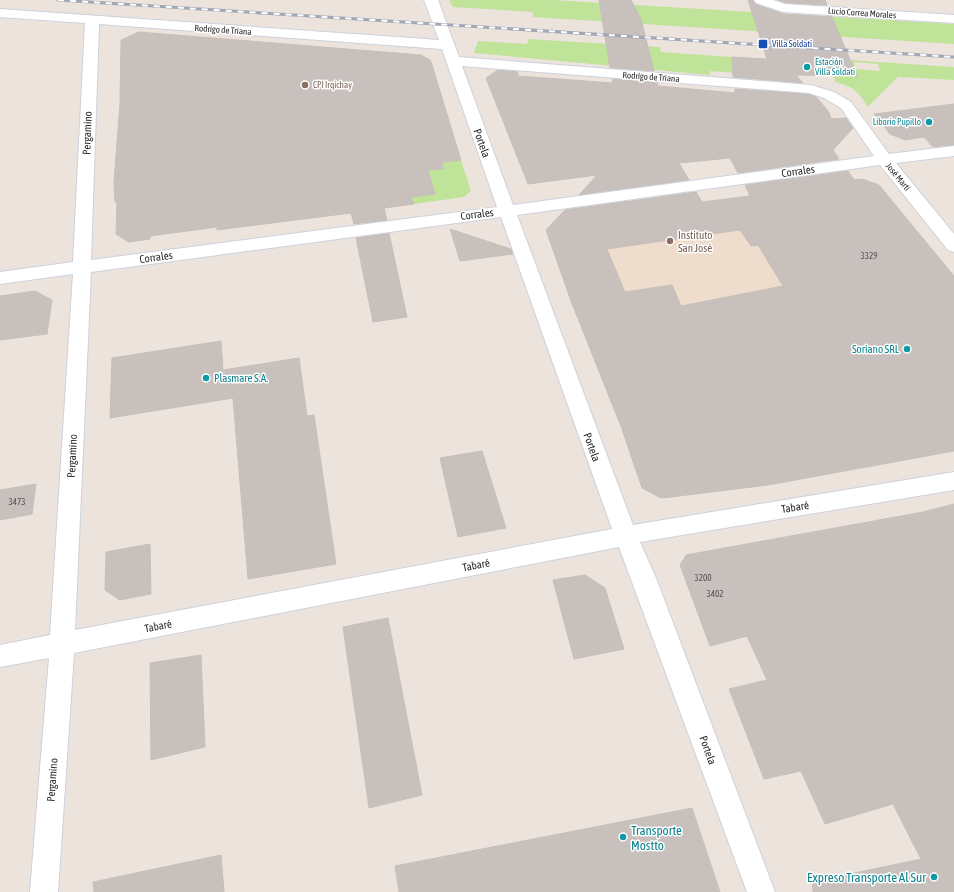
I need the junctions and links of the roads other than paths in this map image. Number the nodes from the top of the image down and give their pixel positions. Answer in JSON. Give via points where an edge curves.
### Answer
{"nodes":[{"id":1,"x":431,"y":0,"type":"edge"},
{"id":2,"x":766,"y":2,"type":"edge"},
{"id":3,"x":0,"y":13,"type":"edge"},
{"id":4,"x":53,"y":17,"type":"junction"},
{"id":5,"x":954,"y":19,"type":"edge"},
{"id":6,"x":92,"y":20,"type":"junction"},
{"id":7,"x":0,"y":22,"type":"edge"},
{"id":8,"x":446,"y":45,"type":"junction"},
{"id":9,"x":453,"y":61,"type":"junction"},
{"id":10,"x":846,"y":105,"type":"joint"},
{"id":11,"x":954,"y":151,"type":"edge"},
{"id":12,"x":885,"y":160,"type":"junction"},
{"id":13,"x":506,"y":211,"type":"junction"},
{"id":14,"x":954,"y":246,"type":"edge"},
{"id":15,"x":82,"y":267,"type":"junction"},
{"id":16,"x":0,"y":278,"type":"edge"},
{"id":17,"x":954,"y":481,"type":"edge"},
{"id":18,"x":626,"y":536,"type":"junction"},
{"id":19,"x":62,"y":644,"type":"junction"},
{"id":20,"x":0,"y":656,"type":"edge"},
{"id":21,"x":44,"y":892,"type":"edge"},
{"id":22,"x":761,"y":892,"type":"edge"}],
"edges":[{"from":1,"to":8,"type":"street","name":"Portela"},
{"from":2,"to":5,"type":"street","name":"Lucio Correa Morales","via":[[798,9]]},
{"from":3,"to":4,"type":"street","name":"Rodrigo de Triana"},
{"from":4,"to":6,"type":"street","name":"Rodrigo de Triana"},
{"from":4,"to":7,"type":"street"},
{"from":6,"to":8,"type":"street","name":"Rodrigo de Triana"},
{"from":6,"to":15,"type":"street","name":"Pergamino"},
{"from":8,"to":9,"type":"street","name":"Portela"},
{"from":9,"to":10,"type":"street","name":"Rodrigo de Triana","via":[[811,89],[829,95]]},
{"from":9,"to":13,"type":"street","name":"Portela"},
{"from":10,"to":12,"type":"street","name":"José Martí"},
{"from":11,"to":12,"type":"street","name":"Corrales"},
{"from":12,"to":13,"type":"street","name":"Corrales"},
{"from":12,"to":14,"type":"street","name":"José Martí"},
{"from":13,"to":15,"type":"street","name":"Corrales"},
{"from":13,"to":18,"type":"street","name":"Portela"},
{"from":15,"to":16,"type":"street","name":"Corrales"},
{"from":15,"to":19,"type":"street","name":"Pergamino"},
{"from":17,"to":18,"type":"street","name":"Tabaré"},
{"from":18,"to":19,"type":"street","name":"Tabaré"},
{"from":18,"to":22,"type":"street","name":"Portela"},
{"from":19,"to":20,"type":"street","name":"Tabaré"},
{"from":19,"to":21,"type":"street","name":"Pergamino"}]}
